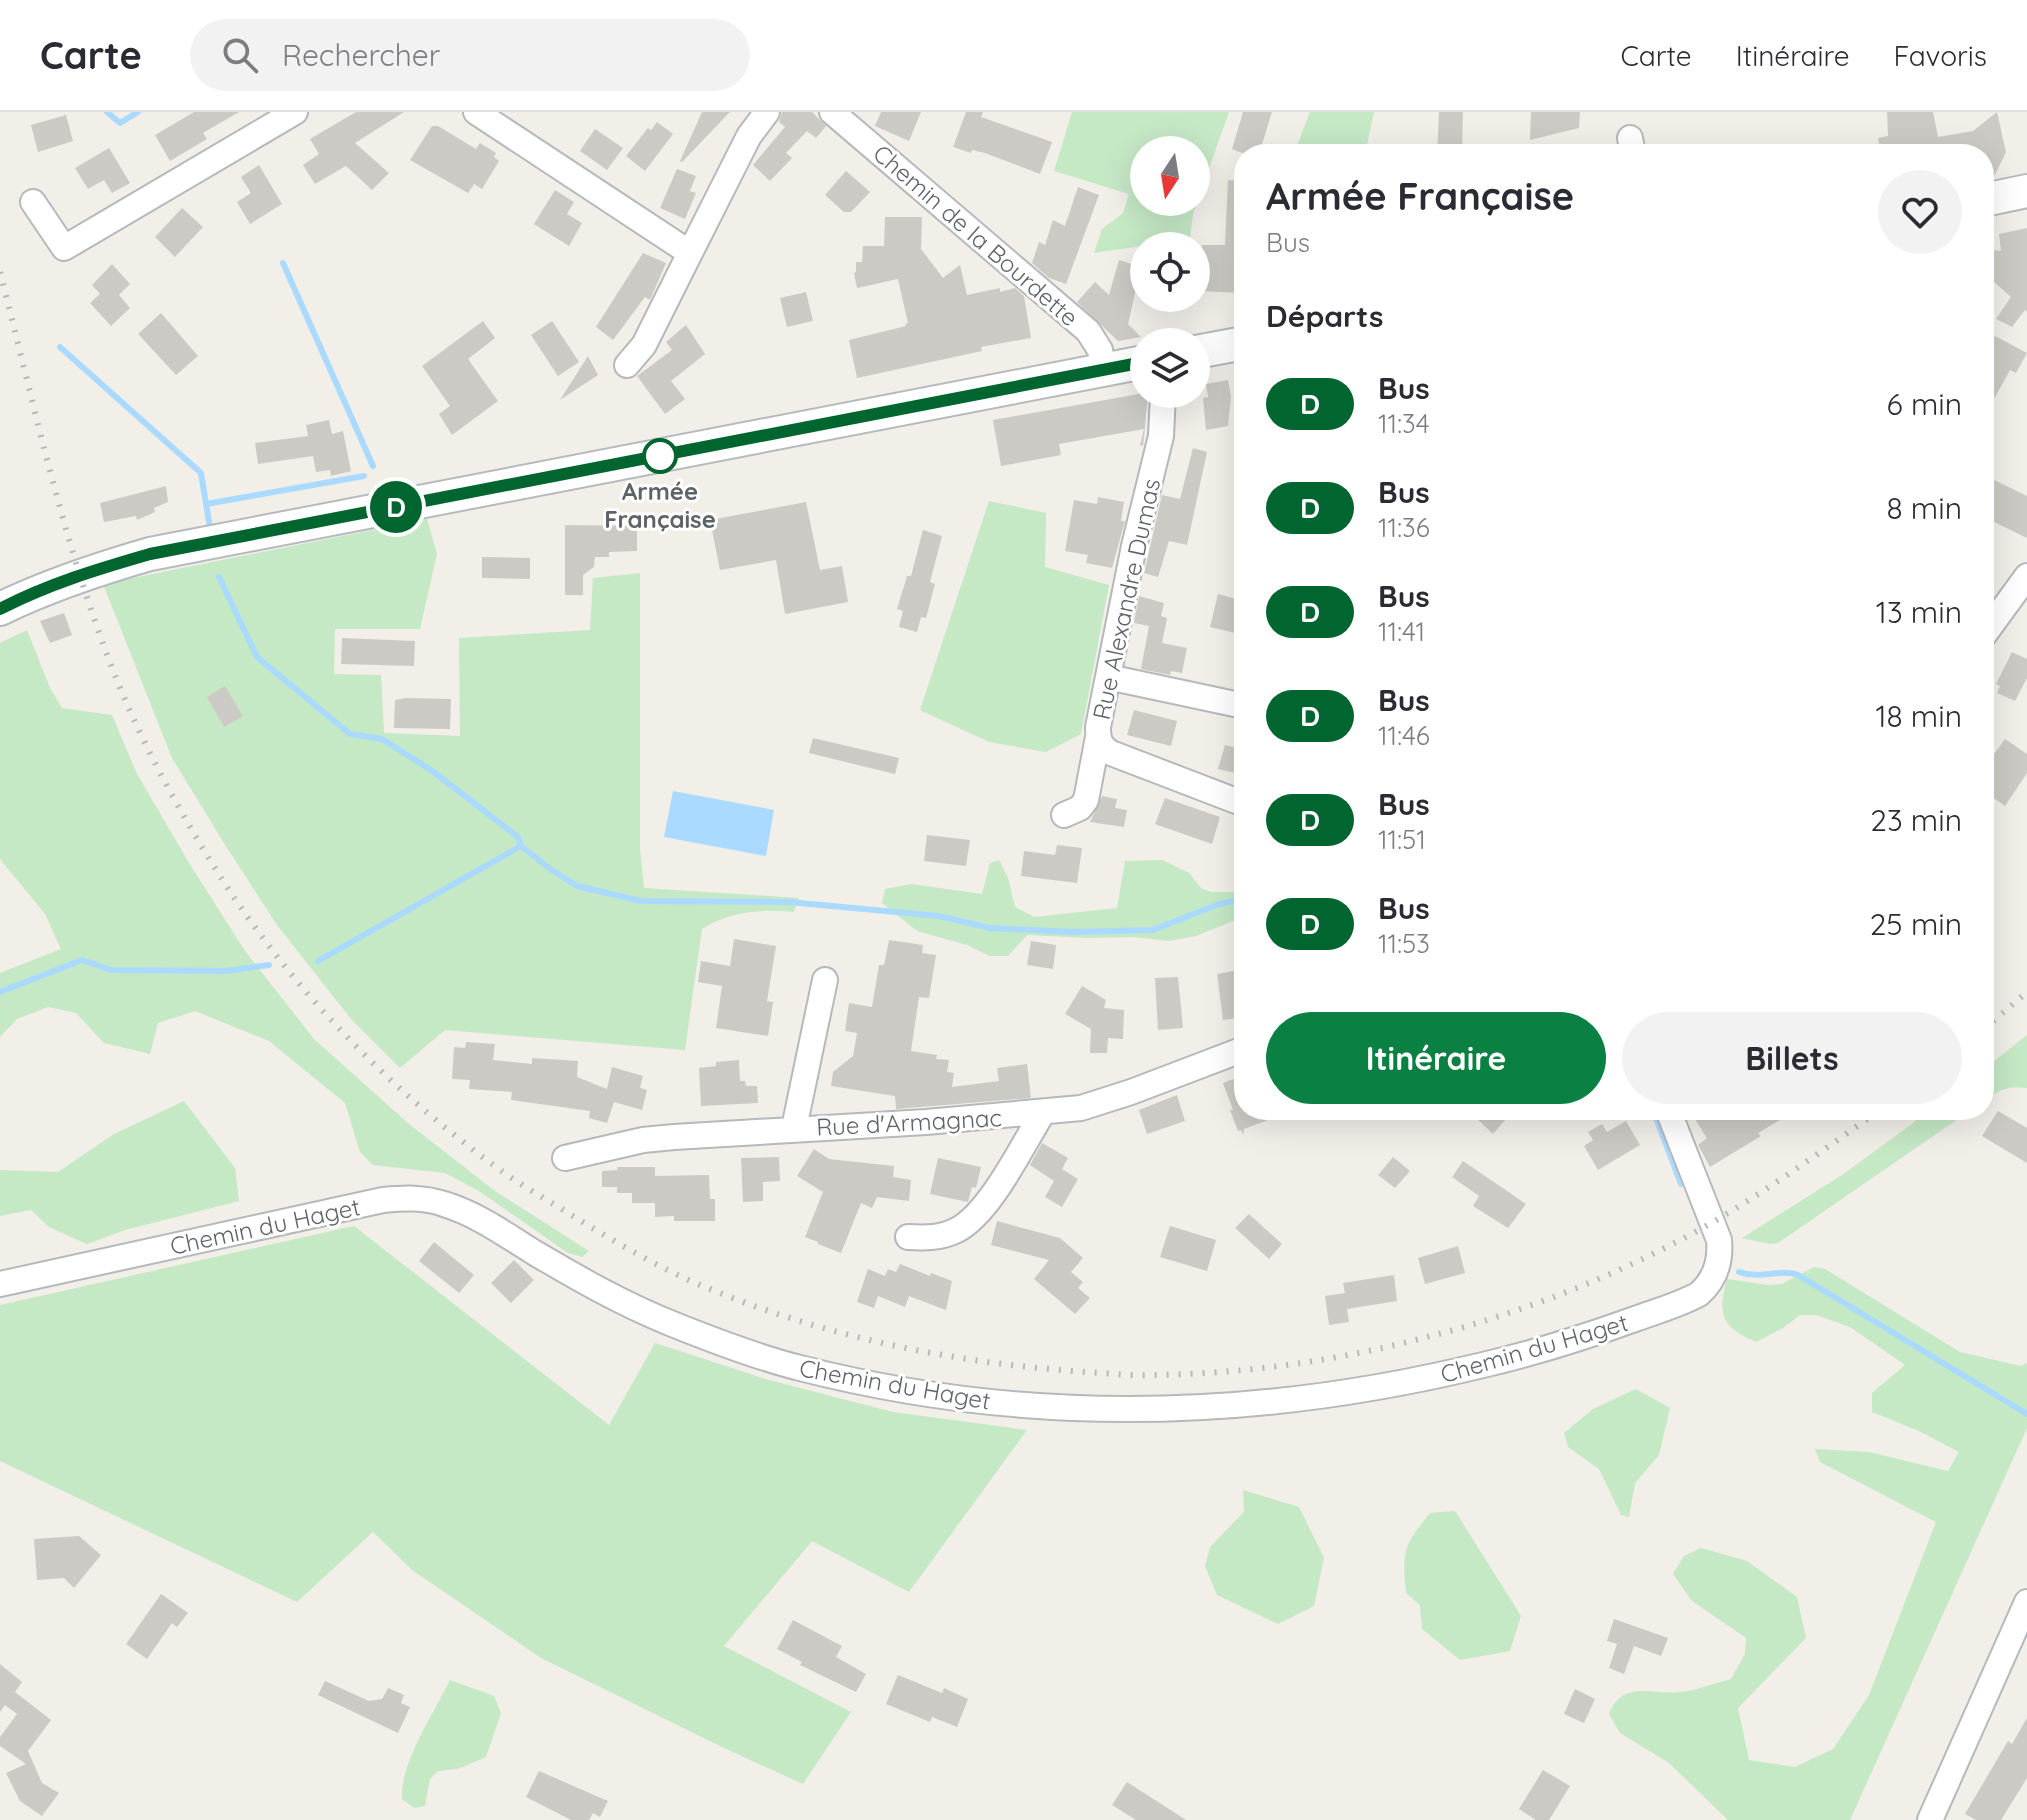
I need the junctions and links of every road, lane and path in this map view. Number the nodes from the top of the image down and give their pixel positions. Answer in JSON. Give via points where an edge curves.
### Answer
{"nodes":[{"id":1,"x":295,"y":112,"type":"edge"},
{"id":2,"x":476,"y":112,"type":"edge"},
{"id":3,"x":767,"y":112,"type":"edge"},
{"id":4,"x":832,"y":112,"type":"edge"},
{"id":5,"x":2027,"y":191,"type":"edge"},
{"id":6,"x":1994,"y":198,"type":"edge"},
{"id":7,"x":33,"y":202,"type":"dead end"},
{"id":8,"x":690,"y":253,"type":"junction"},
{"id":9,"x":1234,"y":345,"type":"edge"},
{"id":10,"x":1210,"y":349,"type":"edge"},
{"id":11,"x":627,"y":365,"type":"dead end"},
{"id":12,"x":1130,"y":365,"type":"edge"},
{"id":13,"x":1104,"y":370,"type":"junction"},
{"id":14,"x":1162,"y":408,"type":"edge"},
{"id":15,"x":2027,"y":576,"type":"edge"},
{"id":16,"x":39,"y":590,"type":"junction"},
{"id":17,"x":0,"y":598,"type":"edge"},
{"id":18,"x":0,"y":609,"type":"edge"},
{"id":19,"x":1994,"y":621,"type":"edge"},
{"id":20,"x":1108,"y":677,"type":"junction"},
{"id":21,"x":1234,"y":704,"type":"edge"},
{"id":22,"x":1098,"y":737,"type":"junction"},
{"id":23,"x":1234,"y":800,"type":"edge"},
{"id":24,"x":1064,"y":815,"type":"dead end"},
{"id":25,"x":825,"y":980,"type":"dead end"},
{"id":26,"x":1234,"y":1053,"type":"edge"},
{"id":27,"x":1042,"y":1114,"type":"junction"},
{"id":28,"x":1672,"y":1120,"type":"edge"},
{"id":29,"x":794,"y":1128,"type":"junction"},
{"id":30,"x":565,"y":1158,"type":"dead end"},
{"id":31,"x":908,"y":1237,"type":"dead end"},
{"id":32,"x":0,"y":1284,"type":"edge"},
{"id":33,"x":2027,"y":1602,"type":"edge"},
{"id":34,"x":1930,"y":1820,"type":"edge"}],
"edges":[{"from":1,"to":7,"type":"street","via":[[64,248]]},
{"from":2,"to":8,"type":"street"},
{"from":3,"to":8,"type":"street","via":[[749,136]]},
{"from":4,"to":13,"type":"street","name":"Chemin de la Bourdette","via":[[1088,331]]},
{"from":5,"to":6,"type":"main road"},
{"from":8,"to":11,"type":"street","via":[[644,345]]},
{"from":9,"to":10,"type":"main road"},
{"from":12,"to":13,"type":"main road"},
{"from":13,"to":16,"type":"main road","via":[[150,554]]},
{"from":14,"to":20,"type":"street","name":"Rue Alexandre Dumas","via":[[1161,436]]},
{"from":15,"to":19,"type":"street"},
{"from":16,"to":17,"type":"street"},
{"from":16,"to":18,"type":"main road"},
{"from":20,"to":21,"type":"street"},
{"from":20,"to":22,"type":"street","name":"Rue Alexandre Dumas"},
{"from":22,"to":23,"type":"street","name":"Rue Alexandre Dumas","via":[[1111,753]]},
{"from":22,"to":24,"type":"street","via":[[1086,800]]},
{"from":25,"to":29,"type":"street"},
{"from":26,"to":27,"type":"street","name":"Rue d'Armagnac","via":[[1102,1103]]},
{"from":27,"to":29,"type":"street","name":"Rue d'Armagnac"},
{"from":27,"to":31,"type":"street","via":[[983,1209],[967,1224],[937,1237]]},
{"from":28,"to":32,"type":"street","name":"Chemin du Haget","via":[[1720,1251],[1708,1286],[1688,1300],[1527,1355],[1336,1395],[1243,1405],[1064,1409],[962,1400],[798,1368],[660,1319],[602,1292],[469,1213],[427,1200],[383,1200]]},
{"from":29,"to":30,"type":"street","name":"Rue d'Armagnac","via":[[643,1140]]},
{"from":33,"to":34,"type":"street"}]}
